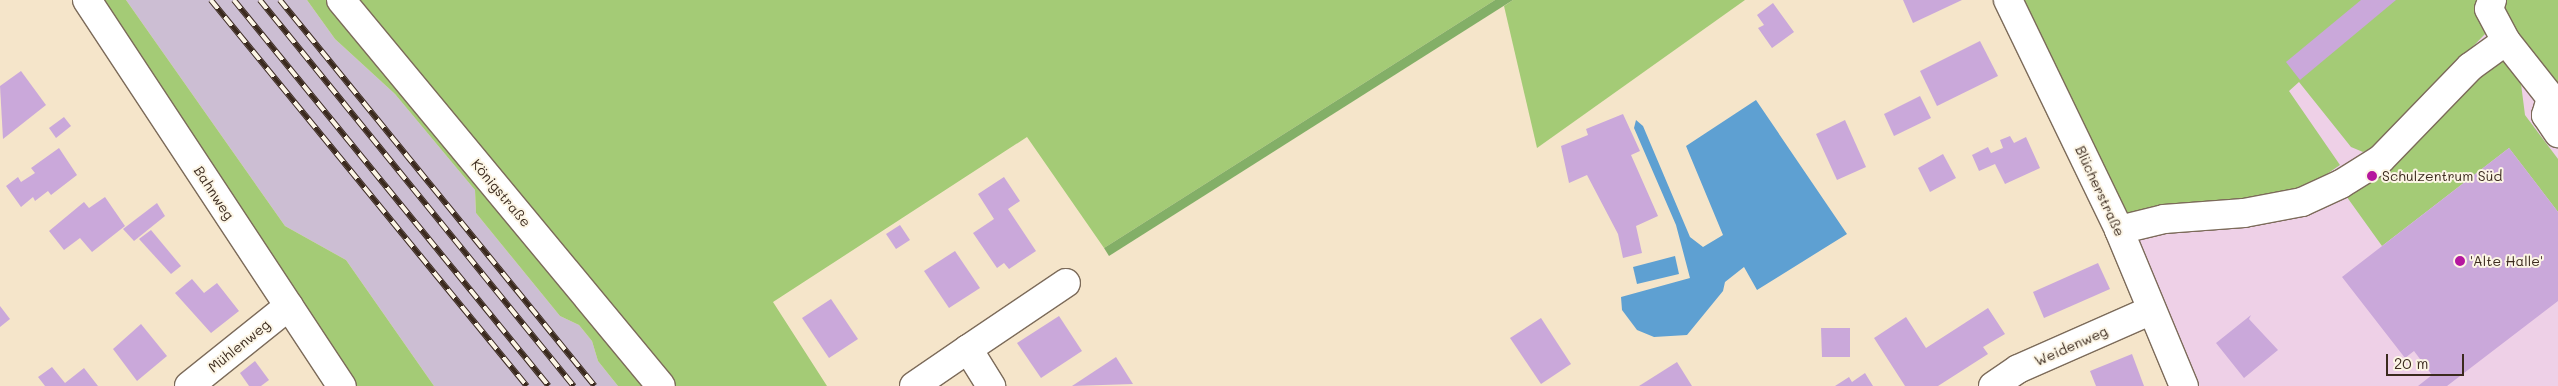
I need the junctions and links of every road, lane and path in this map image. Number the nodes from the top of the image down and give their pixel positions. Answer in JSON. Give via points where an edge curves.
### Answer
{"nodes":[{"id":1,"x":87,"y":0,"type":"edge"},
{"id":2,"x":341,"y":0,"type":"edge"},
{"id":3,"x":2008,"y":0,"type":"edge"},
{"id":4,"x":2492,"y":0,"type":"edge"},
{"id":5,"x":2506,"y":41,"type":"junction"},
{"id":6,"x":2555,"y":99,"type":"edge"},
{"id":7,"x":2558,"y":133,"type":"edge"},
{"id":8,"x":2119,"y":230,"type":"junction"},
{"id":9,"x":1066,"y":283,"type":"dead end"},
{"id":10,"x":289,"y":306,"type":"junction"},
{"id":11,"x":2152,"y":310,"type":"junction"},
{"id":12,"x":968,"y":349,"type":"junction"},
{"id":13,"x":189,"y":386,"type":"edge"},
{"id":14,"x":342,"y":386,"type":"edge"},
{"id":15,"x":661,"y":386,"type":"edge"},
{"id":16,"x":914,"y":386,"type":"edge"},
{"id":17,"x":991,"y":386,"type":"edge"},
{"id":18,"x":1993,"y":386,"type":"edge"},
{"id":19,"x":2184,"y":386,"type":"edge"}],
"edges":[{"from":1,"to":10,"type":"street","name":"Bahnweg"},
{"from":2,"to":15,"type":"street","name":"Königstraße"},
{"from":3,"to":8,"type":"street","name":"Blücherstraße"},
{"from":4,"to":5,"type":"street","via":[[2489,9]]},
{"from":5,"to":6,"type":"street"},
{"from":5,"to":8,"type":"street","via":[[2470,67],[2381,159],[2340,184],[2302,202],[2244,213],[2164,219]]},
{"from":6,"to":7,"type":"street","via":[[2546,115]]},
{"from":8,"to":11,"type":"street","name":"Blücherstraße"},
{"from":9,"to":12,"type":"street"},
{"from":10,"to":13,"type":"street","name":"Mühlenweg"},
{"from":10,"to":14,"type":"street","name":"Bahnweg"},
{"from":11,"to":18,"type":"street","name":"Weidenweg","via":[[2018,369]]},
{"from":11,"to":19,"type":"street","name":"Blücherstraße"},
{"from":12,"to":16,"type":"street"},
{"from":12,"to":17,"type":"street"}]}
